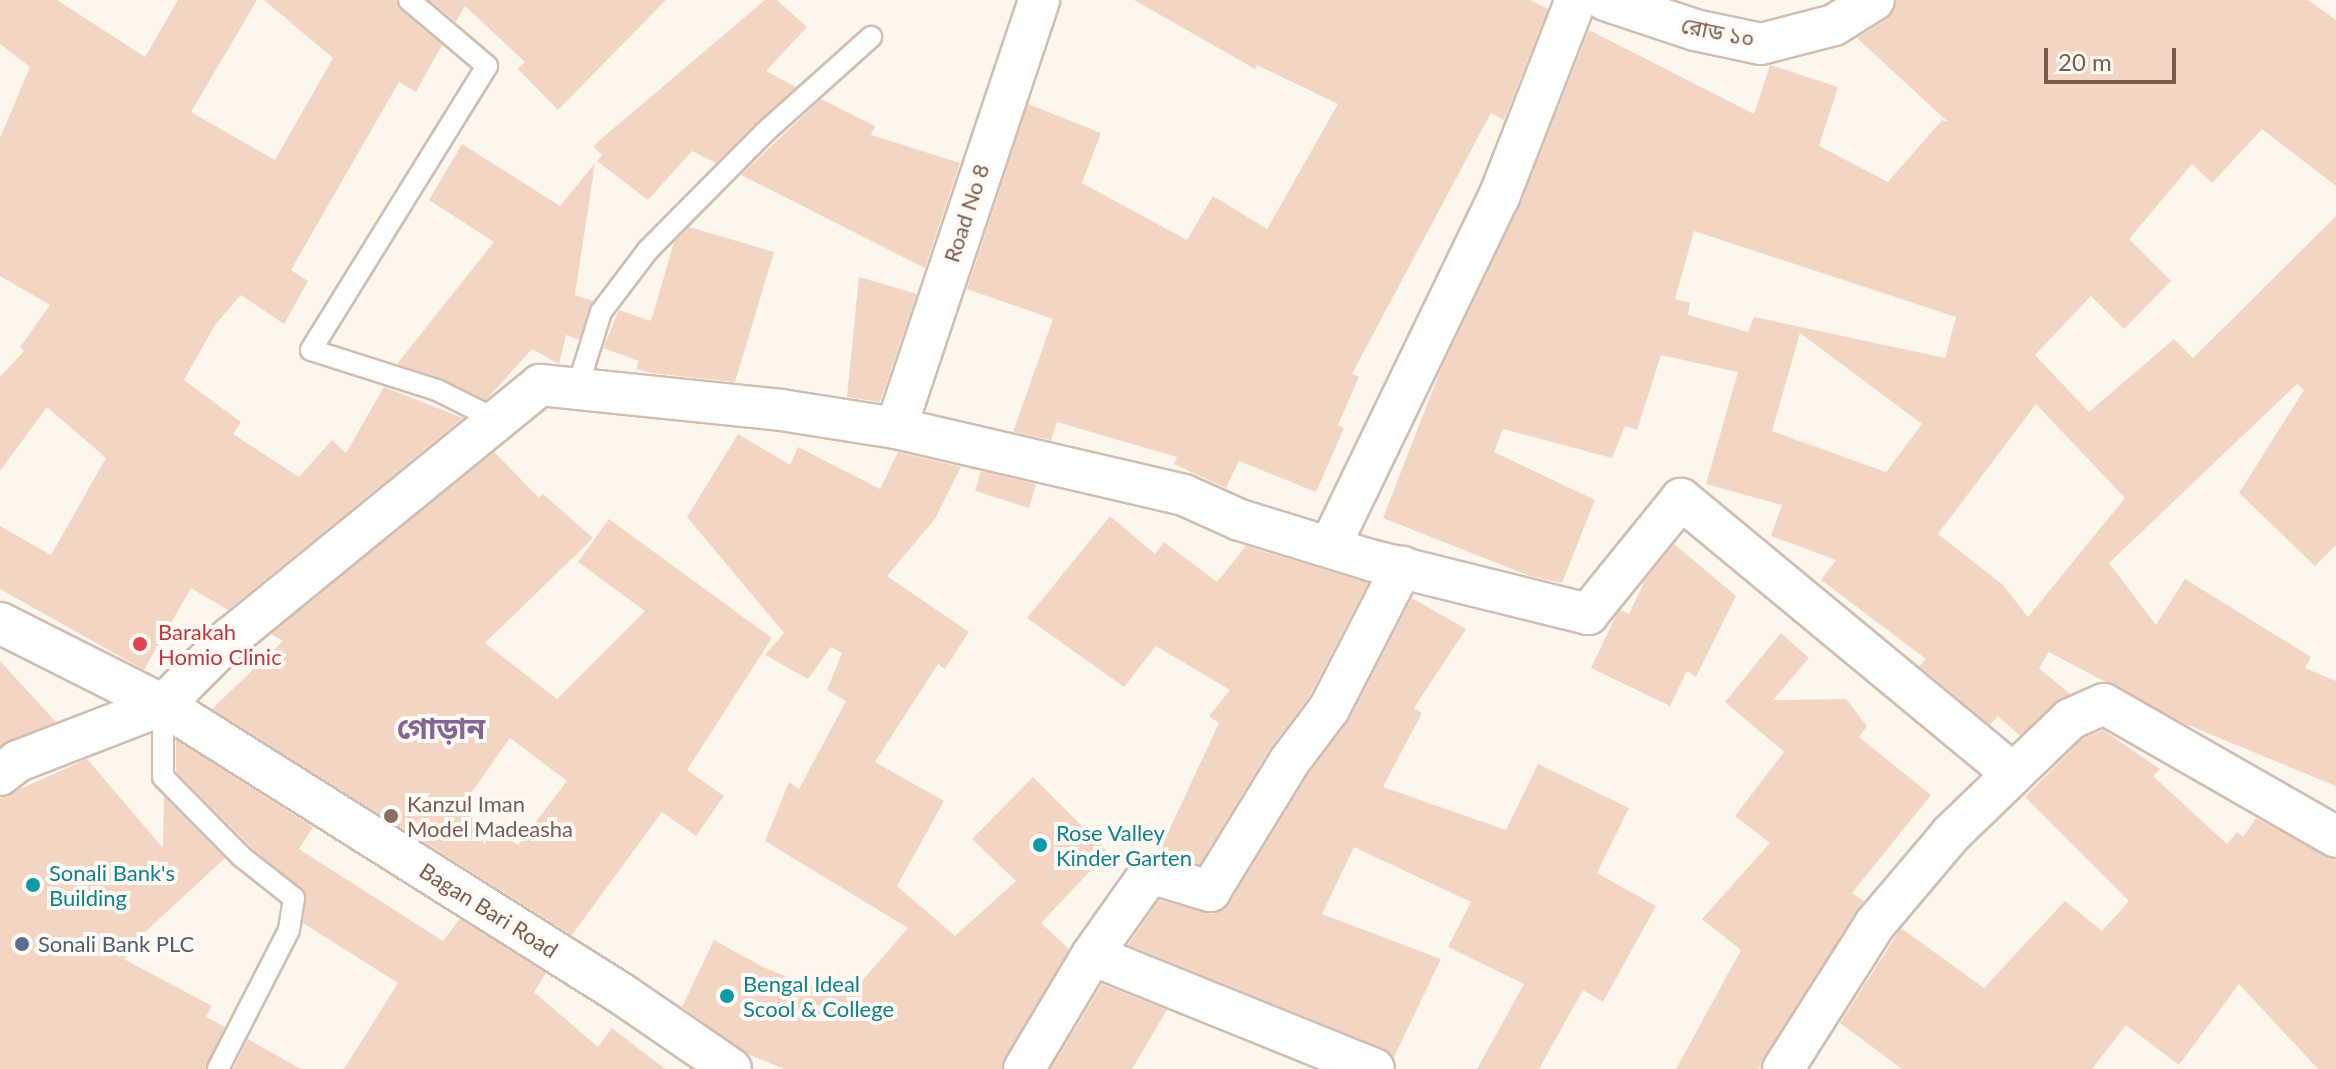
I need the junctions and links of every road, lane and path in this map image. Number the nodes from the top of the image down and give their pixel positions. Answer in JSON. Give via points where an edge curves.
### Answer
{"nodes":[{"id":1,"x":409,"y":0,"type":"edge"},
{"id":2,"x":1039,"y":0,"type":"edge"},
{"id":3,"x":1576,"y":0,"type":"edge"},
{"id":4,"x":1605,"y":0,"type":"edge"},
{"id":5,"x":1874,"y":0,"type":"edge"},
{"id":6,"x":871,"y":37,"type":"dead end"},
{"id":7,"x":577,"y":389,"type":"junction"},
{"id":8,"x":497,"y":420,"type":"junction"},
{"id":9,"x":896,"y":428,"type":"junction"},
{"id":10,"x":1331,"y":544,"type":"junction"},
{"id":11,"x":1402,"y":567,"type":"junction"},
{"id":12,"x":0,"y":623,"type":"edge"},
{"id":13,"x":163,"y":705,"type":"junction"},
{"id":14,"x":2013,"y":774,"type":"junction"},
{"id":15,"x":0,"y":775,"type":"edge"},
{"id":16,"x":2336,"y":837,"type":"edge"},
{"id":17,"x":1092,"y":955,"type":"junction"},
{"id":18,"x":218,"y":1069,"type":"edge"},
{"id":19,"x":731,"y":1069,"type":"edge"},
{"id":20,"x":1024,"y":1069,"type":"edge"},
{"id":21,"x":1374,"y":1069,"type":"edge"},
{"id":22,"x":1783,"y":1069,"type":"edge"}],
"edges":[{"from":1,"to":8,"type":"lane","via":[[487,66],[311,350],[437,390]]},
{"from":2,"to":9,"type":"street","name":"Road No 8"},
{"from":3,"to":10,"type":"street","via":[[1499,197]]},
{"from":4,"to":5,"type":"street","name":"রোড ১০","via":[[1695,30],[1761,44],[1834,25]]},
{"from":6,"to":7,"type":"lane","via":[[764,133],[648,250],[601,312]]},
{"from":7,"to":8,"type":"street","via":[[540,385]]},
{"from":7,"to":9,"type":"street"},
{"from":8,"to":13,"type":"street","via":[[230,638]]},
{"from":9,"to":10,"type":"street","via":[[1184,495],[1240,520]]},
{"from":10,"to":11,"type":"street"},
{"from":11,"to":14,"type":"street","via":[[1588,614],[1681,499]]},
{"from":11,"to":17,"type":"street","via":[[1329,709],[1289,762],[1210,891],[1150,873]]},
{"from":12,"to":13,"type":"street","name":"Bagan Bari Road"},
{"from":13,"to":15,"type":"street","via":[[18,761]]},
{"from":13,"to":18,"type":"lane","via":[[163,777],[242,857],[294,898],[289,930]]},
{"from":13,"to":19,"type":"street","name":"Bagan Bari Road","via":[[622,994]]},
{"from":14,"to":16,"type":"street","via":[[2070,719],[2104,704]]},
{"from":14,"to":22,"type":"street","via":[[1951,834],[1875,924]]},
{"from":17,"to":20,"type":"street"},
{"from":17,"to":21,"type":"street"}]}
